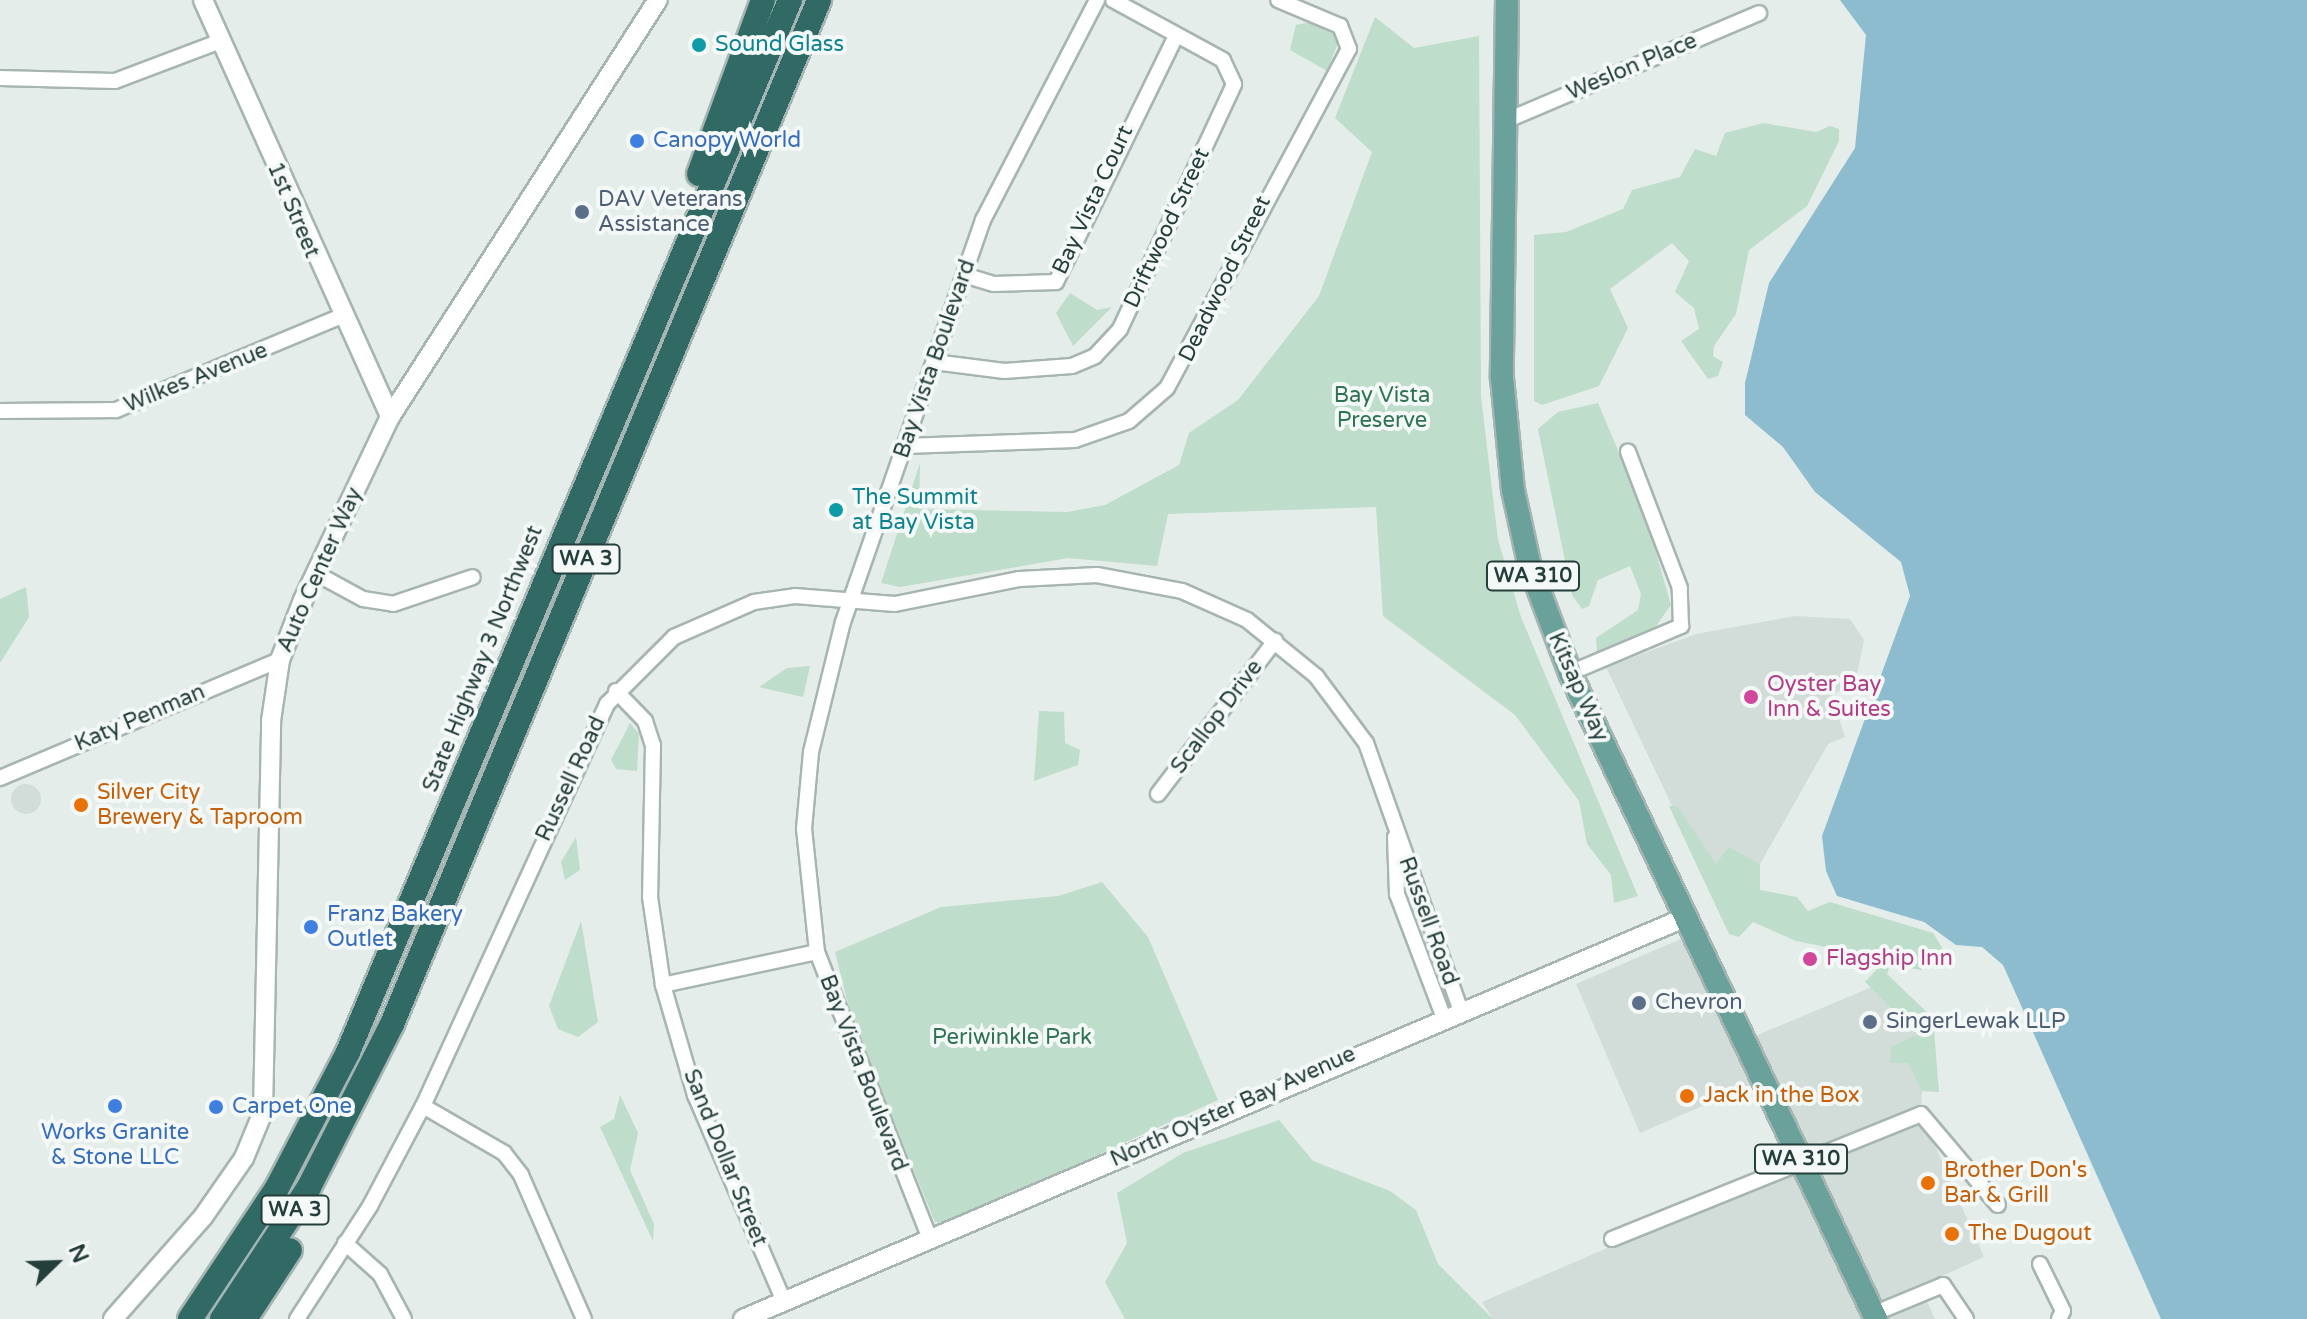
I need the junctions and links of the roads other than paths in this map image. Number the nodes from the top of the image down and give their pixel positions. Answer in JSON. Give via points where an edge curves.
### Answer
{"nodes":[{"id":1,"x":203,"y":0,"type":"edge"},
{"id":2,"x":763,"y":0,"type":"edge"},
{"id":3,"x":790,"y":0,"type":"edge"},
{"id":4,"x":1097,"y":0,"type":"edge"},
{"id":5,"x":1113,"y":0,"type":"edge"},
{"id":6,"x":1278,"y":0,"type":"edge"},
{"id":7,"x":1507,"y":0,"type":"edge"},
{"id":8,"x":656,"y":1,"type":"edge"},
{"id":9,"x":817,"y":7,"type":"edge"},
{"id":10,"x":1759,"y":13,"type":"dead end"},
{"id":11,"x":1176,"y":36,"type":"junction"},
{"id":12,"x":221,"y":41,"type":"junction"},
{"id":13,"x":0,"y":78,"type":"edge"},
{"id":14,"x":1505,"y":121,"type":"junction"},
{"id":15,"x":964,"y":275,"type":"junction"},
{"id":16,"x":339,"y":317,"type":"junction"},
{"id":17,"x":934,"y":362,"type":"junction"},
{"id":18,"x":614,"y":409,"type":"junction"},
{"id":19,"x":0,"y":411,"type":"edge"},
{"id":20,"x":390,"y":417,"type":"junction"},
{"id":21,"x":905,"y":446,"type":"junction"},
{"id":22,"x":1628,"y":452,"type":"dead end"},
{"id":23,"x":317,"y":574,"type":"junction"},
{"id":24,"x":473,"y":577,"type":"dead end"},
{"id":25,"x":851,"y":601,"type":"junction"},
{"id":26,"x":1275,"y":641,"type":"junction"},
{"id":27,"x":280,"y":660,"type":"junction"},
{"id":28,"x":1570,"y":673,"type":"junction"},
{"id":29,"x":616,"y":691,"type":"junction"},
{"id":30,"x":0,"y":778,"type":"edge"},
{"id":31,"x":1158,"y":794,"type":"dead end"},
{"id":32,"x":1684,"y":918,"type":"junction"},
{"id":33,"x":817,"y":952,"type":"junction"},
{"id":34,"x":663,"y":985,"type":"junction"},
{"id":35,"x":1451,"y":1012,"type":"junction"},
{"id":36,"x":359,"y":1095,"type":"junction"},
{"id":37,"x":423,"y":1106,"type":"junction"},
{"id":38,"x":300,"y":1143,"type":"junction"},
{"id":39,"x":1800,"y":1159,"type":"junction"},
{"id":40,"x":1998,"y":1205,"type":"dead end"},
{"id":41,"x":930,"y":1239,"type":"junction"},
{"id":42,"x":1612,"y":1239,"type":"dead end"},
{"id":43,"x":345,"y":1243,"type":"junction"},
{"id":44,"x":2040,"y":1264,"type":"dead end"},
{"id":45,"x":784,"y":1302,"type":"junction"},
{"id":46,"x":1874,"y":1316,"type":"edge"},
{"id":47,"x":113,"y":1319,"type":"edge"},
{"id":48,"x":172,"y":1319,"type":"edge"},
{"id":49,"x":190,"y":1319,"type":"edge"},
{"id":50,"x":222,"y":1319,"type":"edge"},
{"id":51,"x":245,"y":1319,"type":"edge"},
{"id":52,"x":297,"y":1319,"type":"edge"},
{"id":53,"x":404,"y":1319,"type":"edge"},
{"id":54,"x":584,"y":1319,"type":"edge"},
{"id":55,"x":743,"y":1319,"type":"edge"},
{"id":56,"x":1966,"y":1319,"type":"edge"},
{"id":57,"x":2059,"y":1319,"type":"edge"}],
"edges":[{"from":1,"to":12,"type":"street","name":"1st Street"},
{"from":2,"to":18,"type":"highway"},
{"from":3,"to":18,"type":"highway","name":"State Highway 3 Northwest","number":"WA 3"},
{"from":4,"to":15,"type":"street","name":"Bay Vista Boulevard","via":[[1029,120]]},
{"from":5,"to":11,"type":"street","name":"Driftwood Street"},
{"from":6,"to":21,"type":"street","name":"Deadwood Street","via":[[1340,26],[1349,49],[1167,388],[1129,421],[1075,440]]},
{"from":7,"to":14,"type":"main road","name":"Kitsap Way","number":"WA 310"},
{"from":8,"to":20,"type":"street","name":"Auto Center Way"},
{"from":9,"to":36,"type":"highway","number":"WA 3"},
{"from":10,"to":14,"type":"street","name":"Weslon Place"},
{"from":11,"to":15,"type":"street","name":"Bay Vista Court","via":[[1056,282],[994,284]]},
{"from":11,"to":17,"type":"street","name":"Driftwood Street","via":[[1223,60],[1233,92],[1120,329],[1095,356],[1072,366],[1004,371]]},
{"from":12,"to":13,"type":"street","via":[[115,81]]},
{"from":12,"to":16,"type":"street","name":"1st Street"},
{"from":14,"to":28,"type":"main road","name":"Kitsap Way","number":"WA 310","via":[[1509,463],[1530,567]]},
{"from":15,"to":17,"type":"street","name":"Bay Vista Boulevard"},
{"from":16,"to":19,"type":"street","name":"Wilkes Avenue","via":[[116,410]]},
{"from":16,"to":20,"type":"street","name":"1st Street"},
{"from":17,"to":21,"type":"street","name":"Bay Vista Boulevard"},
{"from":18,"to":38,"type":"highway","name":"State Highway 3 Northwest","number":"WA 3","via":[[348,1052]]},
{"from":20,"to":23,"type":"street","name":"Auto Center Way"},
{"from":21,"to":25,"type":"street","name":"Bay Vista Boulevard"},
{"from":22,"to":28,"type":"street","via":[[1680,588],[1681,626]]},
{"from":23,"to":24,"type":"street","via":[[363,599],[393,604]]},
{"from":23,"to":27,"type":"street","name":"Auto Center Way"},
{"from":25,"to":26,"type":"street","name":"Russell Road","via":[[895,604],[1035,577],[1112,577],[1205,599]]},
{"from":25,"to":29,"type":"street","name":"Russell Road","via":[[786,596],[713,615],[674,637]]},
{"from":25,"to":33,"type":"street","name":"Bay Vista Boulevard","via":[[821,694],[807,791]]},
{"from":26,"to":31,"type":"street","name":"Scallop Drive"},
{"from":26,"to":35,"type":"street","name":"Russell Road","via":[[1316,676],[1366,743],[1396,833],[1397,894]]},
{"from":27,"to":30,"type":"street","name":"Katy Penman"},
{"from":27,"to":47,"type":"street","name":"Auto Center Way","via":[[271,721],[263,1112],[244,1158],[203,1217]]},
{"from":28,"to":32,"type":"main road","name":"Kitsap Way","number":"WA 310"},
{"from":29,"to":34,"type":"street","name":"Sand Dollar Street","via":[[645,721],[653,745],[650,897]]},
{"from":29,"to":37,"type":"street","name":"Russell Road","via":[[592,729]]},
{"from":32,"to":35,"type":"street","name":"North Oyster Bay Avenue"},
{"from":32,"to":39,"type":"main road","name":"Kitsap Way","number":"WA 310"},
{"from":33,"to":34,"type":"street"},
{"from":33,"to":41,"type":"street","name":"Bay Vista Boulevard"},
{"from":34,"to":45,"type":"street","name":"Sand Dollar Street","via":[[695,1095]]},
{"from":35,"to":41,"type":"street","name":"North Oyster Bay Avenue"},
{"from":36,"to":50,"type":"highway","number":"WA 3","via":[[281,1234]]},
{"from":36,"to":51,"type":"highway","via":[[315,1204]]},
{"from":37,"to":43,"type":"street","name":"Russell Road"},
{"from":37,"to":54,"type":"street","via":[[504,1153],[521,1175]]},
{"from":38,"to":48,"type":"highway"},
{"from":38,"to":49,"type":"highway","name":"State Highway 3 Northwest","number":"WA 3"},
{"from":39,"to":40,"type":"street","via":[[1921,1114]]},
{"from":39,"to":42,"type":"street"},
{"from":39,"to":46,"type":"main road","name":"Kitsap Way","number":"WA 310"},
{"from":41,"to":45,"type":"street","name":"North Oyster Bay Avenue"},
{"from":43,"to":52,"type":"street","name":"Russell Road"},
{"from":43,"to":53,"type":"street","via":[[380,1274]]},
{"from":44,"to":57,"type":"street","via":[[2063,1311]]},
{"from":45,"to":55,"type":"street","name":"North Oyster Bay Avenue"},
{"from":46,"to":56,"type":"street","via":[[1943,1285]]}]}
